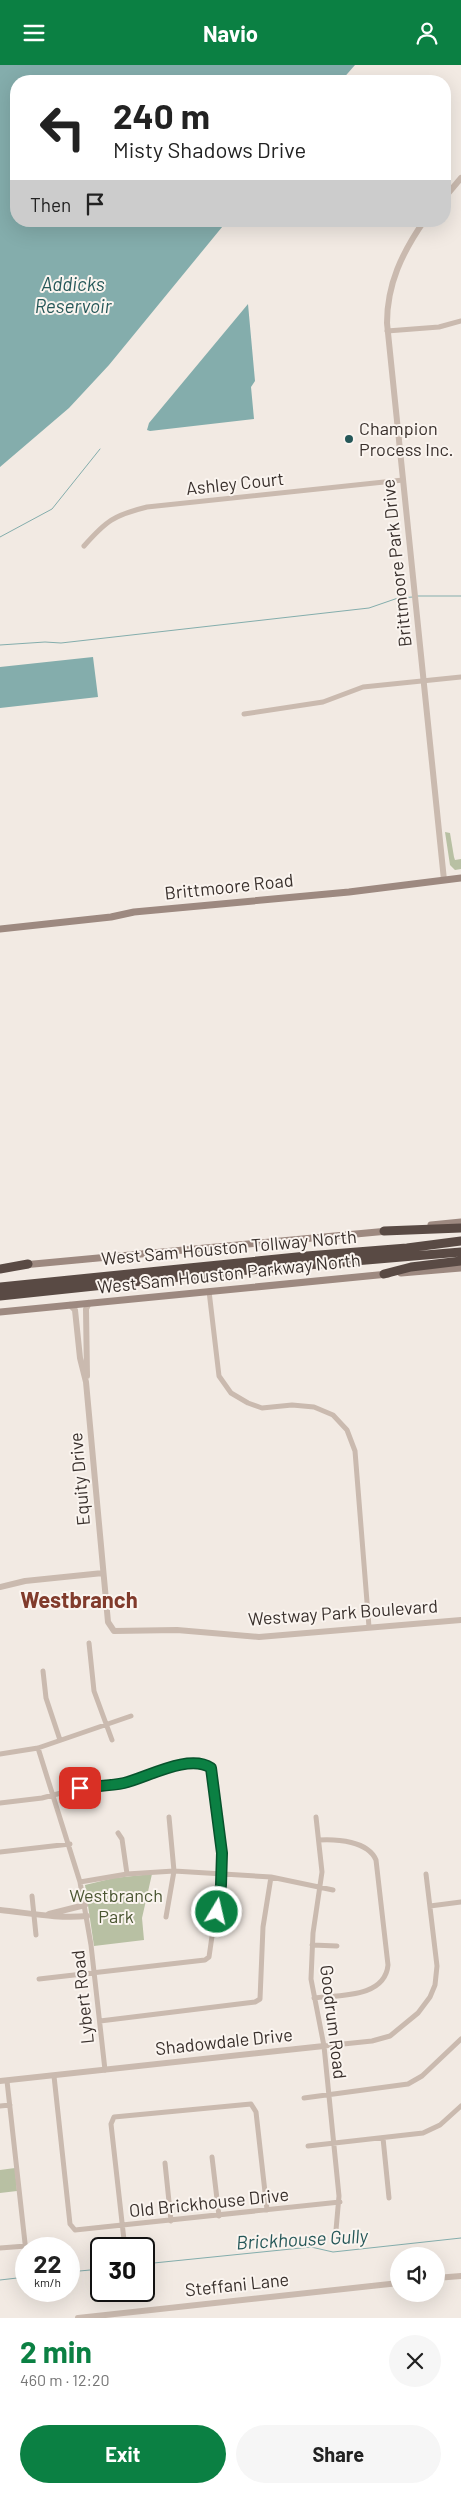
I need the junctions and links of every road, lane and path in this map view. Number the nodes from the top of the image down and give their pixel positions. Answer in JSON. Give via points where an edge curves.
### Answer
{"nodes":[{"id":1,"x":461,"y":178,"type":"edge"},
{"id":2,"x":451,"y":190,"type":"edge"},
{"id":3,"x":420,"y":227,"type":"edge"},
{"id":4,"x":461,"y":321,"type":"edge"},
{"id":5,"x":388,"y":331,"type":"junction"},
{"id":6,"x":402,"y":480,"type":"junction"},
{"id":7,"x":84,"y":546,"type":"dead end"},
{"id":8,"x":461,"y":677,"type":"edge"},
{"id":9,"x":424,"y":681,"type":"junction"},
{"id":10,"x":244,"y":714,"type":"dead end"},
{"id":11,"x":461,"y":878,"type":"edge"},
{"id":12,"x":444,"y":880,"type":"junction"},
{"id":13,"x":0,"y":929,"type":"edge"},
{"id":14,"x":461,"y":1222,"type":"edge"},
{"id":15,"x":461,"y":1228,"type":"edge"},
{"id":16,"x":384,"y":1231,"type":"junction"},
{"id":17,"x":461,"y":1241,"type":"edge"},
{"id":18,"x":461,"y":1252,"type":"edge"},
{"id":19,"x":461,"y":1261,"type":"edge"},
{"id":20,"x":28,"y":1264,"type":"joint"},
{"id":21,"x":0,"y":1268,"type":"edge"},
{"id":22,"x":461,"y":1268,"type":"edge"},
{"id":23,"x":384,"y":1274,"type":"junction"},
{"id":24,"x":0,"y":1287,"type":"edge"},
{"id":25,"x":209,"y":1291,"type":"junction"},
{"id":26,"x":0,"y":1296,"type":"edge"},
{"id":27,"x":89,"y":1303,"type":"junction"},
{"id":28,"x":70,"y":1305,"type":"junction"},
{"id":29,"x":0,"y":1312,"type":"edge"},
{"id":30,"x":86,"y":1382,"type":"junction"},
{"id":31,"x":103,"y":1573,"type":"junction"},
{"id":32,"x":2,"y":1586,"type":"edge"},
{"id":33,"x":461,"y":1620,"type":"edge"},
{"id":34,"x":369,"y":1627,"type":"junction"},
{"id":35,"x":89,"y":1643,"type":"dead end"},
{"id":36,"x":42,"y":1671,"type":"dead end"},
{"id":37,"x":131,"y":1716,"type":"dead end"},
{"id":38,"x":106,"y":1725,"type":"junction"},
{"id":39,"x":60,"y":1740,"type":"junction"},
{"id":40,"x":112,"y":1740,"type":"dead end"},
{"id":41,"x":38,"y":1748,"type":"junction"},
{"id":42,"x":0,"y":1754,"type":"edge"},
{"id":43,"x":53,"y":1795,"type":"junction"},
{"id":44,"x":0,"y":1803,"type":"edge"},
{"id":45,"x":170,"y":1817,"type":"dead end"},
{"id":46,"x":316,"y":1817,"type":"dead end"},
{"id":47,"x":118,"y":1833,"type":"dead end"},
{"id":48,"x":319,"y":1839,"type":"junction"},
{"id":49,"x":70,"y":1843,"type":"junction"},
{"id":50,"x":0,"y":1852,"type":"edge"},
{"id":51,"x":174,"y":1871,"type":"junction"},
{"id":52,"x":127,"y":1873,"type":"junction"},
{"id":53,"x":221,"y":1874,"type":"junction"},
{"id":54,"x":426,"y":1874,"type":"dead end"},
{"id":55,"x":271,"y":1877,"type":"junction"},
{"id":56,"x":80,"y":1882,"type":"junction"},
{"id":57,"x":320,"y":1888,"type":"junction"},
{"id":58,"x":332,"y":1890,"type":"dead end"},
{"id":59,"x":32,"y":1896,"type":"dead end"},
{"id":60,"x":461,"y":1902,"type":"edge"},
{"id":61,"x":85,"y":1905,"type":"junction"},
{"id":62,"x":430,"y":1906,"type":"junction"},
{"id":63,"x":0,"y":1909,"type":"edge"},
{"id":64,"x":34,"y":1913,"type":"junction"},
{"id":65,"x":49,"y":1914,"type":"junction"},
{"id":66,"x":87,"y":1916,"type":"junction"},
{"id":67,"x":166,"y":1917,"type":"dead end"},
{"id":68,"x":36,"y":1935,"type":"dead end"},
{"id":69,"x":312,"y":1945,"type":"junction"},
{"id":70,"x":337,"y":1946,"type":"dead end"},
{"id":71,"x":94,"y":1972,"type":"junction"},
{"id":72,"x":39,"y":1979,"type":"dead end"},
{"id":73,"x":314,"y":1998,"type":"junction"},
{"id":74,"x":100,"y":2021,"type":"junction"},
{"id":75,"x":461,"y":2039,"type":"edge"},
{"id":76,"x":324,"y":2047,"type":"junction"},
{"id":77,"x":105,"y":2069,"type":"junction"},
{"id":78,"x":54,"y":2076,"type":"junction"},
{"id":79,"x":4,"y":2081,"type":"edge"},
{"id":80,"x":329,"y":2095,"type":"junction"},
{"id":81,"x":304,"y":2098,"type":"dead end"},
{"id":82,"x":10,"y":2105,"type":"junction"},
{"id":83,"x":0,"y":2106,"type":"edge"},
{"id":84,"x":461,"y":2106,"type":"edge"},
{"id":85,"x":382,"y":2138,"type":"junction"},
{"id":86,"x":334,"y":2143,"type":"junction"},
{"id":87,"x":308,"y":2146,"type":"dead end"},
{"id":88,"x":212,"y":2157,"type":"dead end"},
{"id":89,"x":164,"y":2163,"type":"dead end"},
{"id":90,"x":388,"y":2198,"type":"dead end"},
{"id":91,"x":340,"y":2203,"type":"junction"},
{"id":92,"x":267,"y":2210,"type":"junction"},
{"id":93,"x":219,"y":2216,"type":"junction"},
{"id":94,"x":171,"y":2221,"type":"junction"},
{"id":95,"x":122,"y":2226,"type":"junction"},
{"id":96,"x":336,"y":2230,"type":"dead end"},
{"id":97,"x":25,"y":2237,"type":"edge"},
{"id":98,"x":123,"y":2237,"type":"edge"},
{"id":99,"x":0,"y":2249,"type":"edge"},
{"id":100,"x":15,"y":2249,"type":"edge"},
{"id":101,"x":461,"y":2276,"type":"edge"},
{"id":102,"x":445,"y":2277,"type":"edge"},
{"id":103,"x":390,"y":2284,"type":"edge"},
{"id":104,"x":78,"y":2318,"type":"edge"}],
"edges":[{"from":1,"to":2,"type":"street"},
{"from":3,"to":5,"type":"street","name":"Brittmoore Park Drive","via":[[406,247],[393,279],[387,314]]},
{"from":4,"to":5,"type":"street","via":[[439,327]]},
{"from":5,"to":6,"type":"street","name":"Brittmoore Park Drive"},
{"from":6,"to":7,"type":"street","name":"Ashley Court","via":[[147,507],[123,513],[103,524]]},
{"from":6,"to":9,"type":"street","name":"Brittmoore Park Drive"},
{"from":8,"to":9,"type":"street"},
{"from":9,"to":10,"type":"street","via":[[362,687],[323,702]]},
{"from":9,"to":12,"type":"street","name":"Brittmoore Park Drive"},
{"from":11,"to":12,"type":"main road","name":"Brittmoore Road"},
{"from":12,"to":13,"type":"main road","name":"Brittmoore Road"},
{"from":14,"to":16,"type":"main road","name":"West Sam Houston Parkway North"},
{"from":15,"to":16,"type":"highway"},
{"from":16,"to":20,"type":"main road","name":"West Sam Houston Parkway North"},
{"from":17,"to":24,"type":"highway","name":"West Sam Houston Tollway North"},
{"from":18,"to":26,"type":"highway","name":"West Sam Houston Tollway North","via":[[230,1271]]},
{"from":19,"to":23,"type":"highway"},
{"from":20,"to":21,"type":"highway"},
{"from":22,"to":23,"type":"main road","name":"West Sam Houston Parkway North"},
{"from":23,"to":25,"type":"main road","name":"West Sam Houston Parkway North"},
{"from":25,"to":27,"type":"main road","name":"West Sam Houston Parkway North"},
{"from":25,"to":34,"type":"street","via":[[219,1376],[231,1393],[262,1408],[314,1407],[333,1415],[346,1430],[355,1451]]},
{"from":27,"to":28,"type":"main road","name":"West Sam Houston Parkway North"},
{"from":27,"to":30,"type":"street","name":"Equity Drive","via":[[86,1309]]},
{"from":28,"to":29,"type":"main road","name":"West Sam Houston Parkway North"},
{"from":28,"to":30,"type":"street","name":"Equity Drive","via":[[75,1310]]},
{"from":30,"to":31,"type":"street","name":"Equity Drive"},
{"from":31,"to":32,"type":"street"},
{"from":31,"to":34,"type":"street","name":"Westway Park Boulevard","via":[[108,1621],[114,1631],[187,1631],[259,1637]]},
{"from":33,"to":34,"type":"street","name":"Westway Park Boulevard"},
{"from":35,"to":38,"type":"street","via":[[94,1691]]},
{"from":36,"to":39,"type":"street","via":[[46,1698]]},
{"from":37,"to":38,"type":"street"},
{"from":38,"to":39,"type":"street"},
{"from":38,"to":40,"type":"street"},
{"from":39,"to":41,"type":"street"},
{"from":41,"to":42,"type":"street"},
{"from":41,"to":43,"type":"street","name":"Lybert Road"},
{"from":43,"to":44,"type":"street"},
{"from":43,"to":49,"type":"street","name":"Lybert Road"},
{"from":43,"to":53,"type":"street","via":[[125,1783],[170,1767],[198,1764],[211,1768],[222,1853]]},
{"from":45,"to":51,"type":"street"},
{"from":46,"to":48,"type":"street","name":"Goodrum Road"},
{"from":47,"to":52,"type":"street","via":[[122,1839]]},
{"from":48,"to":57,"type":"street","name":"Goodrum Road"},
{"from":48,"to":73,"type":"street","via":[[366,1847],[374,1854],[388,1965],[385,1976],[373,1988],[361,1993]]},
{"from":49,"to":50,"type":"street"},
{"from":49,"to":56,"type":"street","name":"Lybert Road"},
{"from":51,"to":52,"type":"street"},
{"from":51,"to":53,"type":"street"},
{"from":51,"to":67,"type":"street"},
{"from":52,"to":56,"type":"street"},
{"from":53,"to":55,"type":"street"},
{"from":53,"to":71,"type":"street","via":[[209,1957]]},
{"from":54,"to":62,"type":"street"},
{"from":55,"to":57,"type":"street"},
{"from":55,"to":74,"type":"street","via":[[263,1927],[260,1999]]},
{"from":56,"to":61,"type":"street","name":"Lybert Road"},
{"from":57,"to":58,"type":"street"},
{"from":57,"to":69,"type":"street","name":"Goodrum Road"},
{"from":59,"to":64,"type":"street"},
{"from":60,"to":62,"type":"street"},
{"from":61,"to":65,"type":"street"},
{"from":61,"to":66,"type":"street","name":"Lybert Road"},
{"from":62,"to":76,"type":"street","name":"Shadowdale Drive","via":[[437,1966],[432,1993],[418,2013],[390,2036]]},
{"from":63,"to":64,"type":"street"},
{"from":64,"to":65,"type":"street"},
{"from":64,"to":68,"type":"street"},
{"from":65,"to":66,"type":"street"},
{"from":66,"to":71,"type":"street","name":"Lybert Road"},
{"from":69,"to":70,"type":"street"},
{"from":69,"to":73,"type":"street","name":"Goodrum Road"},
{"from":71,"to":72,"type":"street"},
{"from":71,"to":74,"type":"street","name":"Lybert Road"},
{"from":73,"to":76,"type":"street","name":"Goodrum Road"},
{"from":74,"to":77,"type":"street","name":"Lybert Road"},
{"from":75,"to":80,"type":"street","via":[[422,2076],[408,2084]]},
{"from":76,"to":77,"type":"street","name":"Shadowdale Drive"},
{"from":76,"to":80,"type":"street","name":"Goodrum Road"},
{"from":77,"to":78,"type":"street","name":"Shadowdale Drive"},
{"from":78,"to":79,"type":"street","name":"Shadowdale Drive"},
{"from":78,"to":95,"type":"street","name":"Old Brickhouse Drive","via":[[70,2224],[81,2231]]},
{"from":79,"to":82,"type":"street"},
{"from":80,"to":81,"type":"street"},
{"from":80,"to":86,"type":"street","name":"Goodrum Road"},
{"from":82,"to":83,"type":"street"},
{"from":82,"to":97,"type":"street"},
{"from":84,"to":85,"type":"street","via":[[432,2130]]},
{"from":85,"to":86,"type":"street"},
{"from":85,"to":90,"type":"street"},
{"from":86,"to":87,"type":"street"},
{"from":86,"to":91,"type":"street","name":"Goodrum Road"},
{"from":88,"to":93,"type":"street"},
{"from":89,"to":94,"type":"street"},
{"from":91,"to":92,"type":"street","name":"Old Brickhouse Drive"},
{"from":91,"to":96,"type":"street","name":"Goodrum Road"},
{"from":92,"to":93,"type":"street","name":"Old Brickhouse Drive"},
{"from":92,"to":95,"type":"street","via":[[256,2112],[248,2103],[112,2119]]},
{"from":93,"to":94,"type":"street","name":"Old Brickhouse Drive"},
{"from":94,"to":95,"type":"street","name":"Old Brickhouse Drive"},
{"from":95,"to":98,"type":"street"},
{"from":99,"to":100,"type":"street"},
{"from":101,"to":102,"type":"street"},
{"from":103,"to":104,"type":"street","name":"Steffani Lane"}]}
